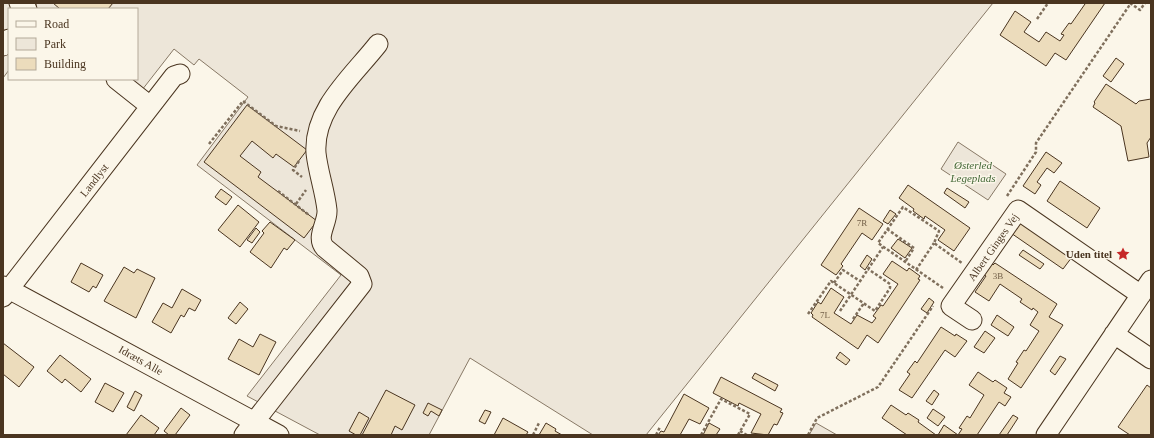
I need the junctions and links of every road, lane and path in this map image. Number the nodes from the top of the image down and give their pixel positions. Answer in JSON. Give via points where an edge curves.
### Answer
{"nodes":[{"id":1,"x":1048,"y":3,"type":"edge"},
{"id":2,"x":1131,"y":3,"type":"edge"},
{"id":3,"x":1145,"y":3,"type":"edge"},
{"id":4,"x":1037,"y":19,"type":"dead end"},
{"id":5,"x":378,"y":44,"type":"dead end"},
{"id":6,"x":180,"y":74,"type":"dead end"},
{"id":7,"x":117,"y":80,"type":"edge"},
{"id":8,"x":150,"y":106,"type":"junction"},
{"id":9,"x":316,"y":134,"type":"junction"},
{"id":10,"x":209,"y":144,"type":"dead end"},
{"id":11,"x":306,"y":189,"type":"dead end"},
{"id":12,"x":278,"y":191,"type":"dead end"},
{"id":13,"x":1006,"y":198,"type":"dead end"},
{"id":14,"x":296,"y":204,"type":"junction"},
{"id":15,"x":325,"y":222,"type":"junction"},
{"id":16,"x":887,"y":230,"type":"junction"},
{"id":17,"x":934,"y":244,"type":"junction"},
{"id":18,"x":883,"y":247,"type":"junction"},
{"id":19,"x":966,"y":256,"type":"dead end"},
{"id":20,"x":905,"y":262,"type":"junction"},
{"id":21,"x":962,"y":263,"type":"junction"},
{"id":22,"x":868,"y":269,"type":"junction"},
{"id":23,"x":958,"y":269,"type":"dead end"},
{"id":24,"x":916,"y":270,"type":"junction"},
{"id":25,"x":860,"y":281,"type":"junction"},
{"id":26,"x":949,"y":282,"type":"dead end"},
{"id":27,"x":834,"y":283,"type":"junction"},
{"id":28,"x":1146,"y":288,"type":"edge"},
{"id":29,"x":5,"y":291,"type":"edge"},
{"id":30,"x":851,"y":294,"type":"junction"},
{"id":31,"x":936,"y":302,"type":"dead end"},
{"id":32,"x":864,"y":303,"type":"junction"},
{"id":33,"x":840,"y":311,"type":"dead end"},
{"id":34,"x":808,"y":314,"type":"dead end"},
{"id":35,"x":853,"y":319,"type":"dead end"},
{"id":36,"x":972,"y":320,"type":"dead end"},
{"id":37,"x":1114,"y":334,"type":"junction"},
{"id":38,"x":1151,"y":359,"type":"edge"},
{"id":39,"x":540,"y":423,"type":"dead end"},
{"id":40,"x":660,"y":427,"type":"dead end"},
{"id":41,"x":249,"y":428,"type":"edge"},
{"id":42,"x":740,"y":432,"type":"junction"},
{"id":43,"x":279,"y":435,"type":"edge"},
{"id":44,"x":533,"y":435,"type":"edge"},
{"id":45,"x":656,"y":435,"type":"edge"},
{"id":46,"x":701,"y":435,"type":"edge"},
{"id":47,"x":738,"y":435,"type":"edge"},
{"id":48,"x":747,"y":435,"type":"edge"},
{"id":49,"x":808,"y":435,"type":"edge"},
{"id":50,"x":1046,"y":435,"type":"edge"}],
"edges":[{"from":1,"to":4,"type":"path"},
{"from":2,"to":3,"type":"path","via":[[1140,10]]},
{"from":2,"to":13,"type":"path","via":[[1036,143],[1036,152]]},
{"from":5,"to":9,"type":"street","via":[[333,99]]},
{"from":6,"to":8,"type":"street","name":"Landlyst","via":[[174,76]]},
{"from":7,"to":8,"type":"street"},
{"from":8,"to":29,"type":"street","name":"Landlyst"},
{"from":9,"to":10,"type":"path","via":[[276,126],[244,100]]},
{"from":9,"to":15,"type":"street","via":[[316,154],[327,210]]},
{"from":11,"to":14,"type":"path"},
{"from":12,"to":14,"type":"path"},
{"from":14,"to":15,"type":"path","via":[[318,221]]},
{"from":15,"to":41,"type":"street","via":[[321,234],[323,245],[359,276],[362,284]]},
{"from":16,"to":17,"type":"path","via":[[903,207],[939,231]]},
{"from":16,"to":18,"type":"path","via":[[878,243]]},
{"from":16,"to":20,"type":"path","via":[[914,248]]},
{"from":17,"to":21,"type":"path"},
{"from":17,"to":24,"type":"path"},
{"from":18,"to":20,"type":"path"},
{"from":18,"to":22,"type":"path"},
{"from":19,"to":21,"type":"path"},
{"from":20,"to":24,"type":"path"},
{"from":21,"to":23,"type":"path"},
{"from":22,"to":25,"type":"path"},
{"from":22,"to":32,"type":"path","via":[[890,284],[890,288],[875,311]]},
{"from":24,"to":26,"type":"path","via":[[944,289]]},
{"from":25,"to":27,"type":"path","via":[[843,270]]},
{"from":25,"to":30,"type":"path"},
{"from":27,"to":30,"type":"path"},
{"from":27,"to":34,"type":"path","via":[[831,280]]},
{"from":28,"to":36,"type":"street","name":"Albert Ginges Vej","via":[[1018,210],[951,306]]},
{"from":28,"to":37,"type":"street","name":"Albert Ginges Vej"},
{"from":29,"to":41,"type":"street","name":"Idræts Alle"},
{"from":30,"to":32,"type":"path"},
{"from":30,"to":33,"type":"path"},
{"from":31,"to":49,"type":"path","via":[[878,387],[817,418]]},
{"from":32,"to":35,"type":"path"},
{"from":37,"to":38,"type":"street"},
{"from":37,"to":50,"type":"street","name":"Albert Ginges Vej"},
{"from":39,"to":44,"type":"path"},
{"from":40,"to":45,"type":"path"},
{"from":41,"to":43,"type":"street","name":"Idræts Alle"},
{"from":42,"to":46,"type":"path","via":[[750,414],[721,399]]},
{"from":42,"to":47,"type":"path"},
{"from":42,"to":48,"type":"path"}]}
